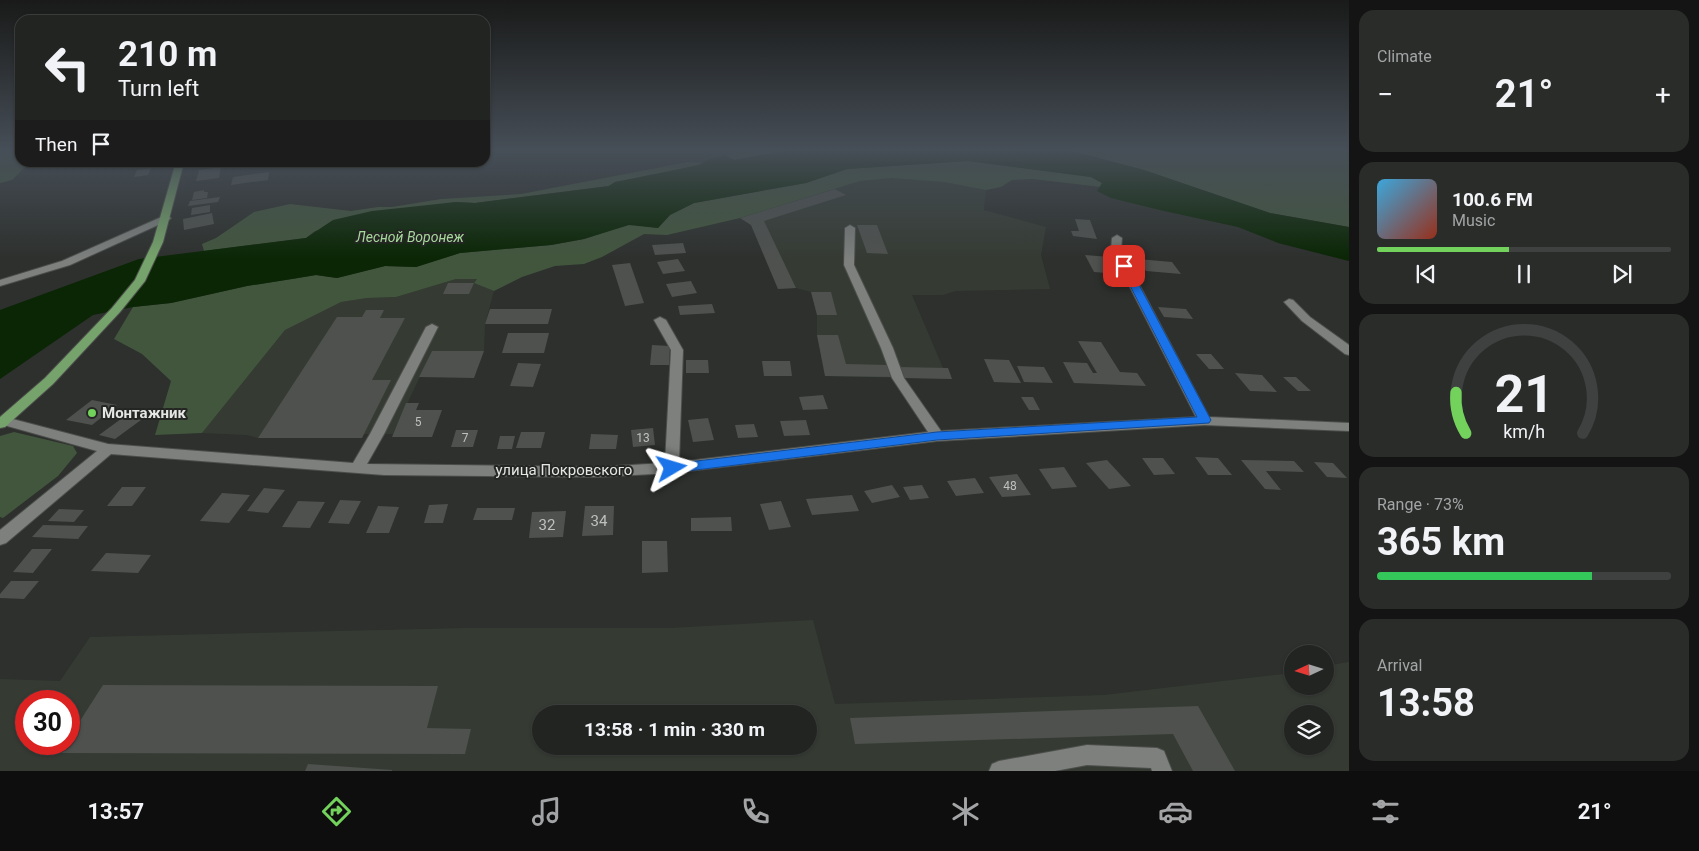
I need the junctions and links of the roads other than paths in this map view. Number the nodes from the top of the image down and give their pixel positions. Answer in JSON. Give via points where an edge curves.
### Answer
{"nodes":[{"id":1,"x":174,"y":187,"type":"edge"},
{"id":2,"x":166,"y":218,"type":"junction"},
{"id":3,"x":850,"y":228,"type":"dead end"},
{"id":4,"x":1117,"y":238,"type":"dead end"},
{"id":5,"x":0,"y":283,"type":"edge"},
{"id":6,"x":1289,"y":302,"type":"dead end"},
{"id":7,"x":660,"y":320,"type":"dead end"},
{"id":8,"x":432,"y":327,"type":"dead end"},
{"id":9,"x":1349,"y":351,"type":"edge"},
{"id":10,"x":1205,"y":420,"type":"junction"},
{"id":11,"x":2,"y":422,"type":"edge"},
{"id":12,"x":1349,"y":427,"type":"edge"},
{"id":13,"x":937,"y":436,"type":"junction"},
{"id":14,"x":108,"y":449,"type":"junction"},
{"id":15,"x":357,"y":468,"type":"junction"},
{"id":16,"x":672,"y":468,"type":"junction"},
{"id":17,"x":0,"y":538,"type":"edge"},
{"id":18,"x":999,"y":771,"type":"edge"},
{"id":19,"x":1162,"y":771,"type":"edge"}],
"edges":[{"from":1,"to":2,"type":"main road"},
{"from":2,"to":5,"type":"street","via":[[66,263]]},
{"from":2,"to":11,"type":"main road","via":[[140,281],[49,381]]},
{"from":3,"to":13,"type":"street","via":[[849,265],[898,378]]},
{"from":4,"to":10,"type":"street","via":[[1116,250]]},
{"from":6,"to":9,"type":"street"},
{"from":7,"to":16,"type":"street","via":[[677,350]]},
{"from":8,"to":15,"type":"street"},
{"from":10,"to":12,"type":"street","name":"улица Покровского"},
{"from":10,"to":13,"type":"street","name":"улица Покровского"},
{"from":11,"to":14,"type":"street","name":"улица Покровского"},
{"from":13,"to":16,"type":"street","name":"улица Покровского"},
{"from":14,"to":15,"type":"street","name":"улица Покровского"},
{"from":14,"to":17,"type":"street"},
{"from":15,"to":16,"type":"street","name":"улица Покровского","via":[[598,472]]},
{"from":18,"to":19,"type":"street","via":[[1088,755],[1157,758]]}]}
